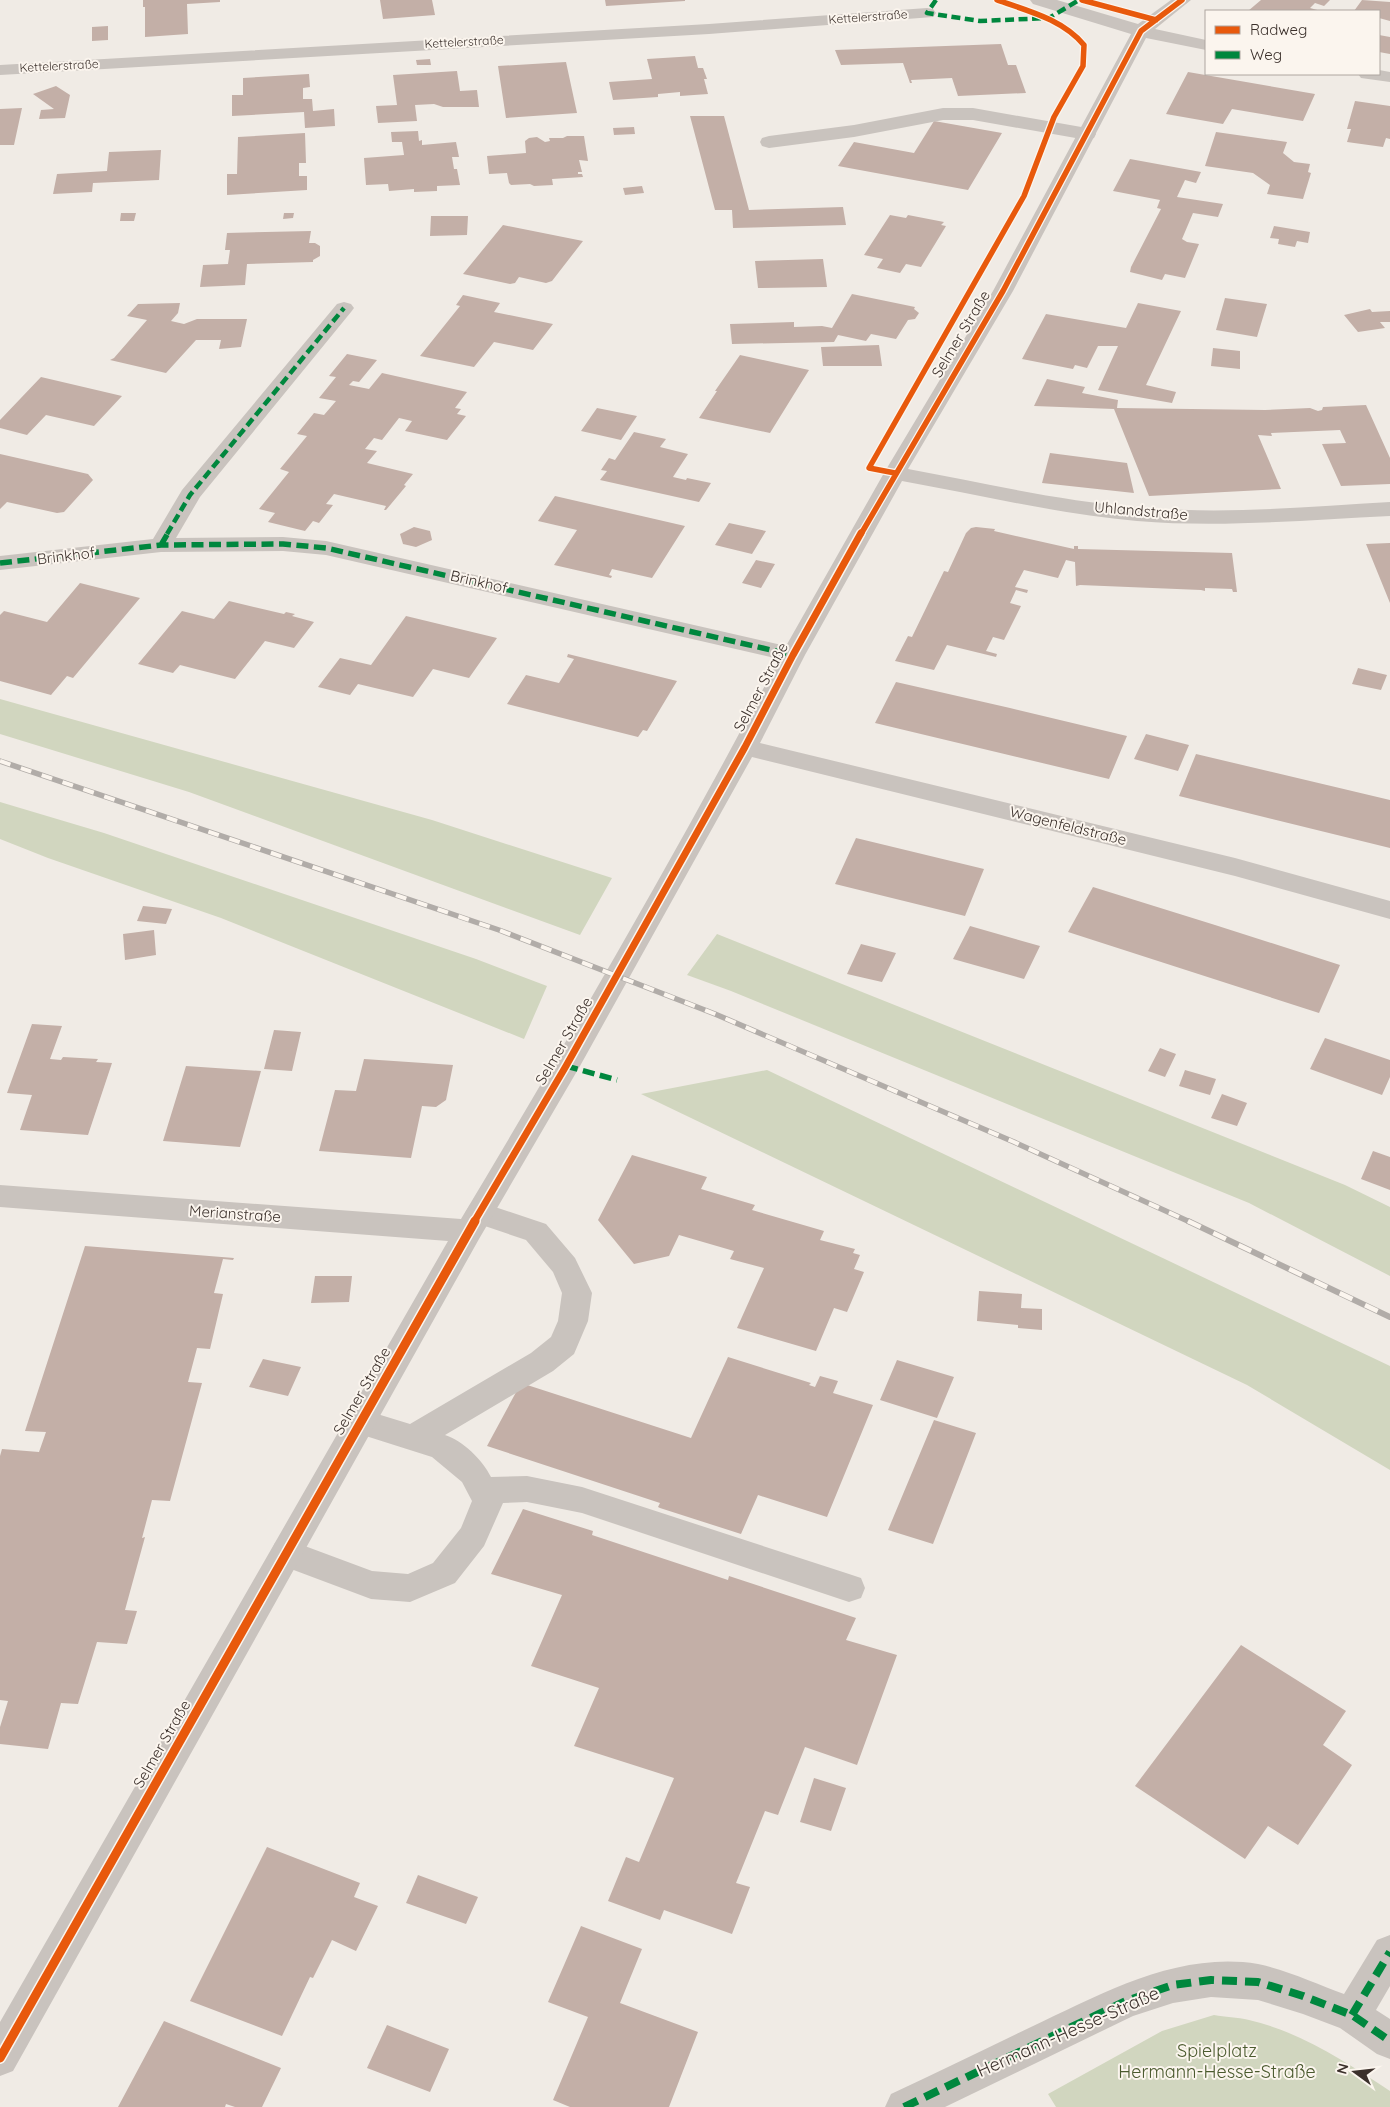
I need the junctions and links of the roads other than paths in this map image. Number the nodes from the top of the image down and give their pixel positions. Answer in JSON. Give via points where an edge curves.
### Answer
{"nodes":[{"id":1,"x":1039,"y":0,"type":"edge"},
{"id":2,"x":1182,"y":0,"type":"edge"},
{"id":3,"x":927,"y":13,"type":"dead end"},
{"id":4,"x":1141,"y":31,"type":"junction"},
{"id":5,"x":1205,"y":45,"type":"edge"},
{"id":6,"x":0,"y":70,"type":"edge"},
{"id":7,"x":1375,"y":75,"type":"edge"},
{"id":8,"x":1390,"y":77,"type":"edge"},
{"id":9,"x":1087,"y":134,"type":"junction"},
{"id":10,"x":769,"y":142,"type":"dead end"},
{"id":11,"x":344,"y":308,"type":"dead end"},
{"id":12,"x":895,"y":473,"type":"junction"},
{"id":13,"x":1390,"y":509,"type":"edge"},
{"id":14,"x":161,"y":545,"type":"junction"},
{"id":15,"x":0,"y":563,"type":"edge"},
{"id":16,"x":793,"y":655,"type":"junction"},
{"id":17,"x":745,"y":747,"type":"junction"},
{"id":18,"x":1390,"y":910,"type":"edge"},
{"id":19,"x":0,"y":1196,"type":"edge"},
{"id":20,"x":475,"y":1222,"type":"junction"},
{"id":21,"x":361,"y":1422,"type":"junction"},
{"id":22,"x":413,"y":1438,"type":"junction"},
{"id":23,"x":483,"y":1490,"type":"junction"},
{"id":24,"x":286,"y":1553,"type":"junction"},
{"id":25,"x":850,"y":1588,"type":"dead end"},
{"id":26,"x":1390,"y":1952,"type":"edge"},
{"id":27,"x":1352,"y":2015,"type":"junction"},
{"id":28,"x":1390,"y":2042,"type":"edge"},
{"id":29,"x":0,"y":2058,"type":"edge"},
{"id":30,"x":904,"y":2107,"type":"edge"}],
"edges":[{"from":1,"to":4,"type":"street"},
{"from":2,"to":4,"type":"street"},
{"from":3,"to":6,"type":"street","name":"Kettelerstraße","via":[[710,29]]},
{"from":4,"to":5,"type":"street"},
{"from":4,"to":9,"type":"street","name":"Selmer Straße"},
{"from":7,"to":8,"type":"street"},
{"from":9,"to":10,"type":"street","via":[[973,114],[943,114],[854,131]]},
{"from":9,"to":12,"type":"street","name":"Selmer Straße","via":[[1003,291]]},
{"from":11,"to":14,"type":"street","via":[[190,495]]},
{"from":12,"to":13,"type":"street","name":"Uhlandstraße","via":[[1135,514],[1222,517]]},
{"from":12,"to":16,"type":"street","name":"Selmer Straße"},
{"from":14,"to":15,"type":"street","name":"Brinkhof"},
{"from":14,"to":16,"type":"street","name":"Brinkhof","via":[[283,544],[326,548]]},
{"from":16,"to":17,"type":"street","name":"Selmer Straße"},
{"from":17,"to":18,"type":"street","name":"Wagenfeldstraße","via":[[1235,867]]},
{"from":17,"to":20,"type":"street","name":"Selmer Straße"},
{"from":19,"to":20,"type":"street","name":"Merianstraße"},
{"from":20,"to":21,"type":"street","name":"Selmer Straße"},
{"from":20,"to":22,"type":"street","name":"Merianstraße","via":[[536,1232],[542,1238],[565,1266],[577,1293],[573,1321],[563,1345],[542,1362]]},
{"from":21,"to":22,"type":"street"},
{"from":21,"to":24,"type":"street","name":"Selmer Straße"},
{"from":22,"to":23,"type":"street","via":[[442,1447],[473,1473]]},
{"from":23,"to":24,"type":"street","via":[[488,1501],[473,1536],[444,1573],[410,1588],[372,1585]]},
{"from":23,"to":25,"type":"street","via":[[527,1489],[582,1500]]},
{"from":24,"to":29,"type":"street","name":"Selmer Straße"},
{"from":26,"to":27,"type":"street"},
{"from":27,"to":28,"type":"street","name":"Hermann-Hesse-Straße"},
{"from":27,"to":30,"type":"street","name":"Hermann-Hesse-Straße","via":[[1258,1982],[1211,1980],[1173,1985],[1126,2002]]}]}
